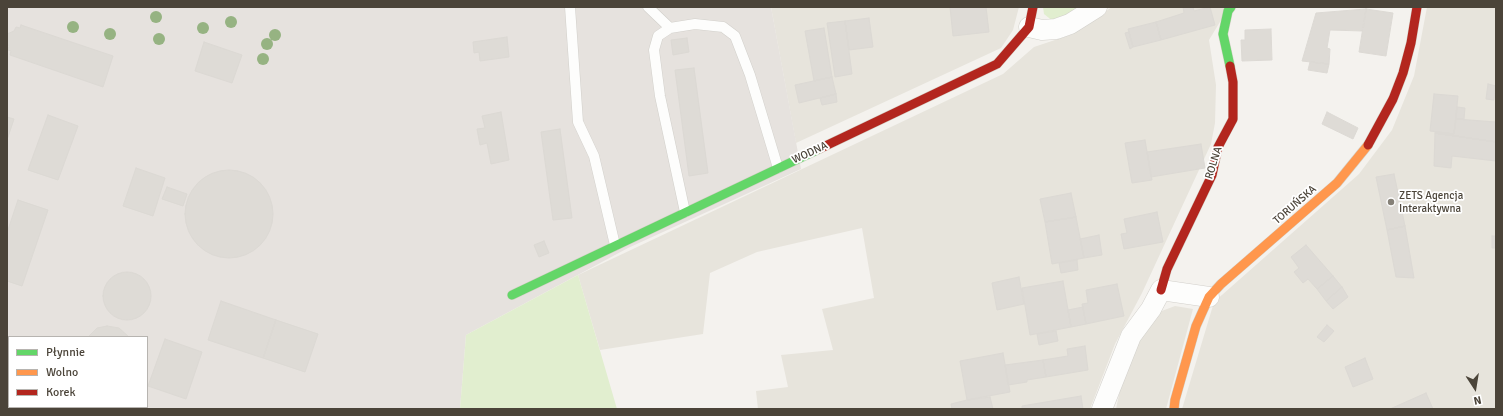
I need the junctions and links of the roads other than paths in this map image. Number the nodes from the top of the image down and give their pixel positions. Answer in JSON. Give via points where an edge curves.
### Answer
{"nodes":[{"id":1,"x":570,"y":7,"type":"edge"},
{"id":2,"x":648,"y":7,"type":"edge"},
{"id":3,"x":1033,"y":7,"type":"edge"},
{"id":4,"x":1097,"y":7,"type":"edge"},
{"id":5,"x":1231,"y":7,"type":"edge"},
{"id":6,"x":1417,"y":7,"type":"edge"},
{"id":7,"x":1029,"y":27,"type":"junction"},
{"id":8,"x":670,"y":28,"type":"junction"},
{"id":9,"x":778,"y":168,"type":"junction"},
{"id":10,"x":685,"y":212,"type":"junction"},
{"id":11,"x":616,"y":245,"type":"junction"},
{"id":12,"x":1161,"y":290,"type":"junction"},
{"id":13,"x":512,"y":295,"type":"dead end"},
{"id":14,"x":1209,"y":297,"type":"junction"},
{"id":15,"x":1102,"y":409,"type":"edge"},
{"id":16,"x":1174,"y":409,"type":"edge"}],
"edges":[{"from":1,"to":11,"type":"lane","via":[[578,122],[594,156]]},
{"from":2,"to":8,"type":"lane"},
{"from":3,"to":7,"type":"street"},
{"from":4,"to":7,"type":"street","via":[[1070,24],[1056,29],[1042,30]]},
{"from":5,"to":12,"type":"street","name":"ROLNA","via":[[1223,34],[1233,82],[1233,119],[1218,147],[1212,175],[1167,269]]},
{"from":6,"to":14,"type":"street","name":"TORUŃSKA","via":[[1403,72],[1393,99],[1371,141],[1337,183]]},
{"from":7,"to":9,"type":"street","name":"WODNA","via":[[997,64]]},
{"from":8,"to":9,"type":"lane","via":[[696,24],[716,26],[723,27],[735,36],[750,75]]},
{"from":8,"to":10,"type":"lane","via":[[658,36],[654,50],[660,96]]},
{"from":9,"to":10,"type":"street","name":"WODNA"},
{"from":10,"to":11,"type":"street","name":"WODNA"},
{"from":11,"to":13,"type":"street","name":"WODNA"},
{"from":12,"to":14,"type":"street"},
{"from":12,"to":15,"type":"street","name":"ROLNA","via":[[1151,309],[1131,336]]},
{"from":14,"to":16,"type":"street","name":"TORUŃSKA","via":[[1196,326]]}]}
